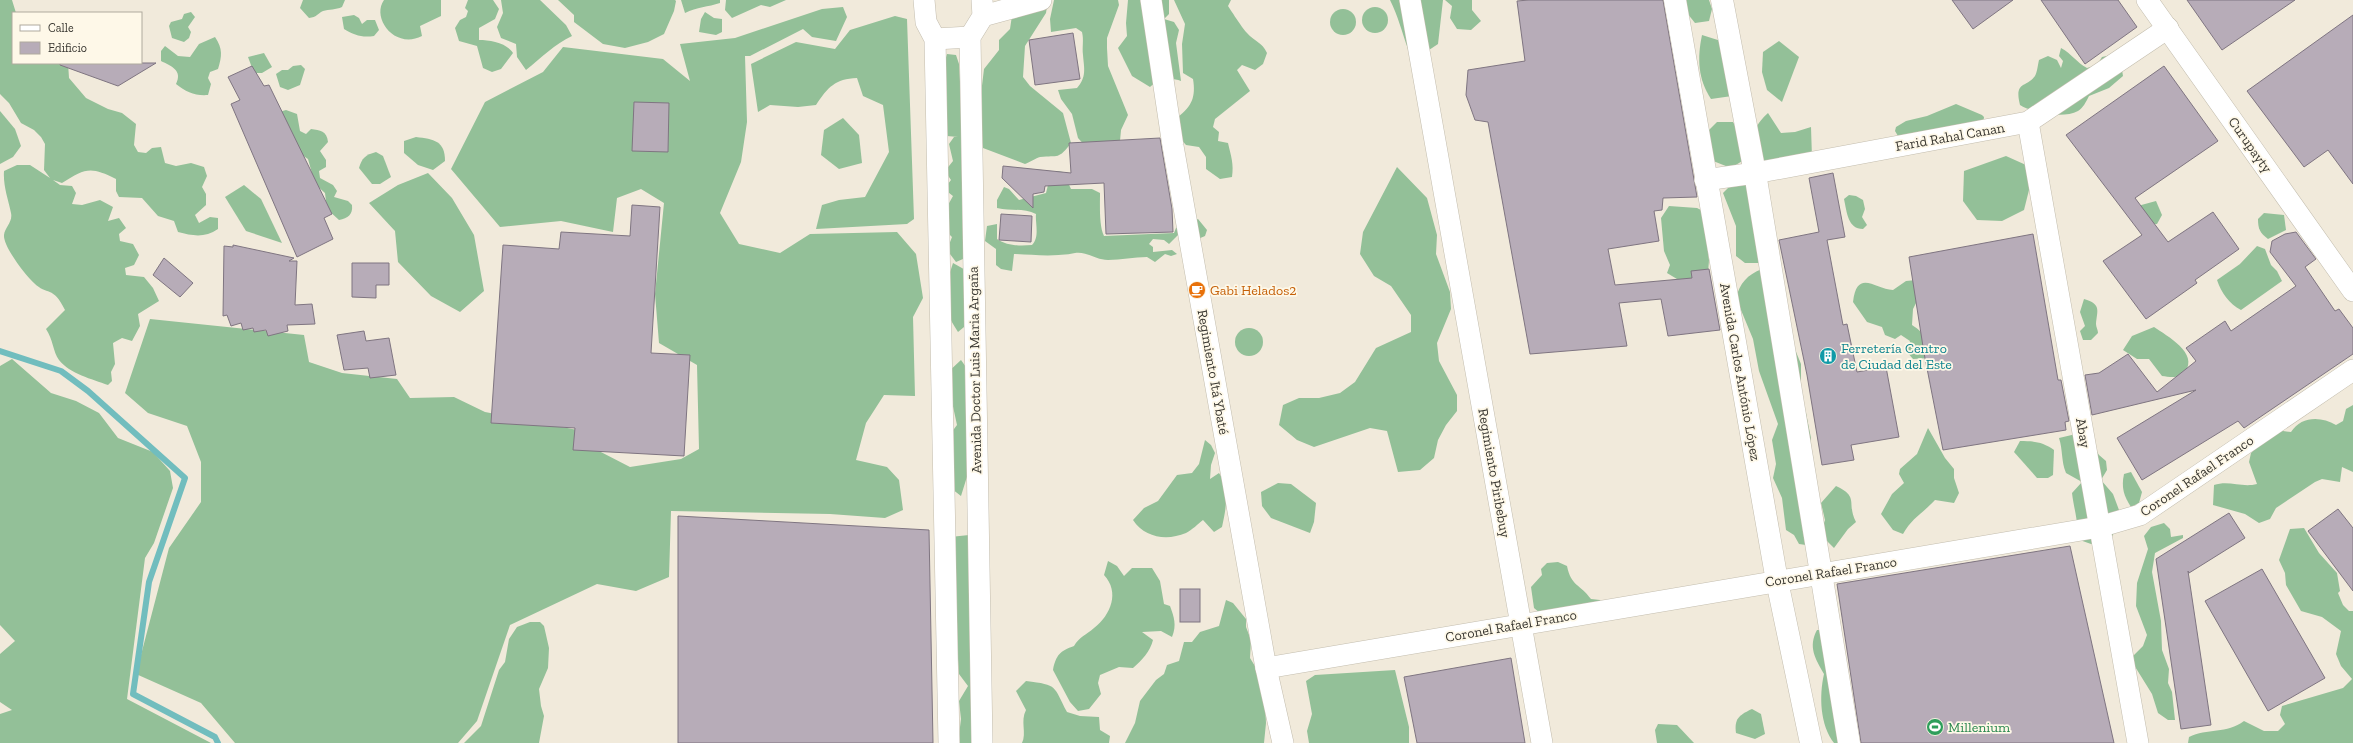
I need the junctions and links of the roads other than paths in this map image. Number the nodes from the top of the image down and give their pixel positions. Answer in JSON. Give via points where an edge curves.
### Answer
{"nodes":[{"id":1,"x":924,"y":0,"type":"edge"},
{"id":2,"x":1041,"y":0,"type":"edge"},
{"id":3,"x":1151,"y":0,"type":"edge"},
{"id":4,"x":1410,"y":0,"type":"edge"},
{"id":5,"x":1675,"y":0,"type":"edge"},
{"id":6,"x":1722,"y":0,"type":"edge"},
{"id":7,"x":2147,"y":0,"type":"edge"},
{"id":8,"x":982,"y":8,"type":"edge"},
{"id":9,"x":2168,"y":28,"type":"junction"},
{"id":10,"x":970,"y":37,"type":"junction"},
{"id":11,"x":935,"y":39,"type":"junction"},
{"id":12,"x":2028,"y":122,"type":"junction"},
{"id":13,"x":1755,"y":173,"type":"junction"},
{"id":14,"x":1705,"y":180,"type":"junction"},
{"id":15,"x":2353,"y":291,"type":"edge"},
{"id":16,"x":2353,"y":370,"type":"edge"},
{"id":17,"x":2099,"y":527,"type":"junction"},
{"id":18,"x":978,"y":528,"type":"junction"},
{"id":19,"x":945,"y":530,"type":"junction"},
{"id":20,"x":1819,"y":574,"type":"junction"},
{"id":21,"x":1777,"y":581,"type":"junction"},
{"id":22,"x":1522,"y":624,"type":"junction"},
{"id":23,"x":1266,"y":668,"type":"junction"},
{"id":24,"x":949,"y":743,"type":"edge"},
{"id":25,"x":982,"y":743,"type":"edge"},
{"id":26,"x":1283,"y":743,"type":"edge"},
{"id":27,"x":1542,"y":743,"type":"edge"},
{"id":28,"x":1811,"y":743,"type":"edge"},
{"id":29,"x":1848,"y":743,"type":"edge"},
{"id":30,"x":2138,"y":743,"type":"edge"}],
"edges":[{"from":1,"to":11,"type":"street","via":[[926,22]]},
{"from":2,"to":8,"type":"street"},
{"from":3,"to":23,"type":"street","name":"Regimiento Itá Ybaté","via":[[1173,146]]},
{"from":4,"to":22,"type":"street","name":"Regimiento Piribebuy"},
{"from":5,"to":14,"type":"main road","name":"Avenida Carlos António López"},
{"from":6,"to":13,"type":"main road"},
{"from":7,"to":9,"type":"street","name":"Curupayty"},
{"from":8,"to":10,"type":"street"},
{"from":9,"to":12,"type":"street","name":"Farid Rahal Canan"},
{"from":9,"to":15,"type":"street","name":"Curupayty"},
{"from":10,"to":11,"type":"street"},
{"from":10,"to":18,"type":"street","name":"Avenida Doctor Luis Maria Argaña"},
{"from":11,"to":19,"type":"street"},
{"from":12,"to":13,"type":"street","name":"Farid Rahal Canan"},
{"from":12,"to":17,"type":"street","name":"Abay"},
{"from":13,"to":14,"type":"street","name":"Farid Rahal Canan"},
{"from":13,"to":20,"type":"main road"},
{"from":14,"to":21,"type":"main road","name":"Avenida Carlos António López"},
{"from":16,"to":17,"type":"street","name":"Coronel Rafael Franco","via":[[2140,516]]},
{"from":17,"to":20,"type":"street","name":"Coronel Rafael Franco"},
{"from":17,"to":30,"type":"street","name":"Abay"},
{"from":18,"to":19,"type":"street"},
{"from":18,"to":25,"type":"street","name":"Avenida Doctor Luis Maria Argaña"},
{"from":19,"to":24,"type":"street"},
{"from":20,"to":21,"type":"street","name":"Coronel Rafael Franco"},
{"from":20,"to":29,"type":"main road"},
{"from":21,"to":22,"type":"street","name":"Coronel Rafael Franco"},
{"from":21,"to":28,"type":"main road","name":"Avenida Carlos António López"},
{"from":22,"to":23,"type":"street","name":"Coronel Rafael Franco"},
{"from":22,"to":27,"type":"street","name":"Regimiento Piribebuy"},
{"from":23,"to":26,"type":"street","name":"Regimiento Itá Ybaté"}]}
